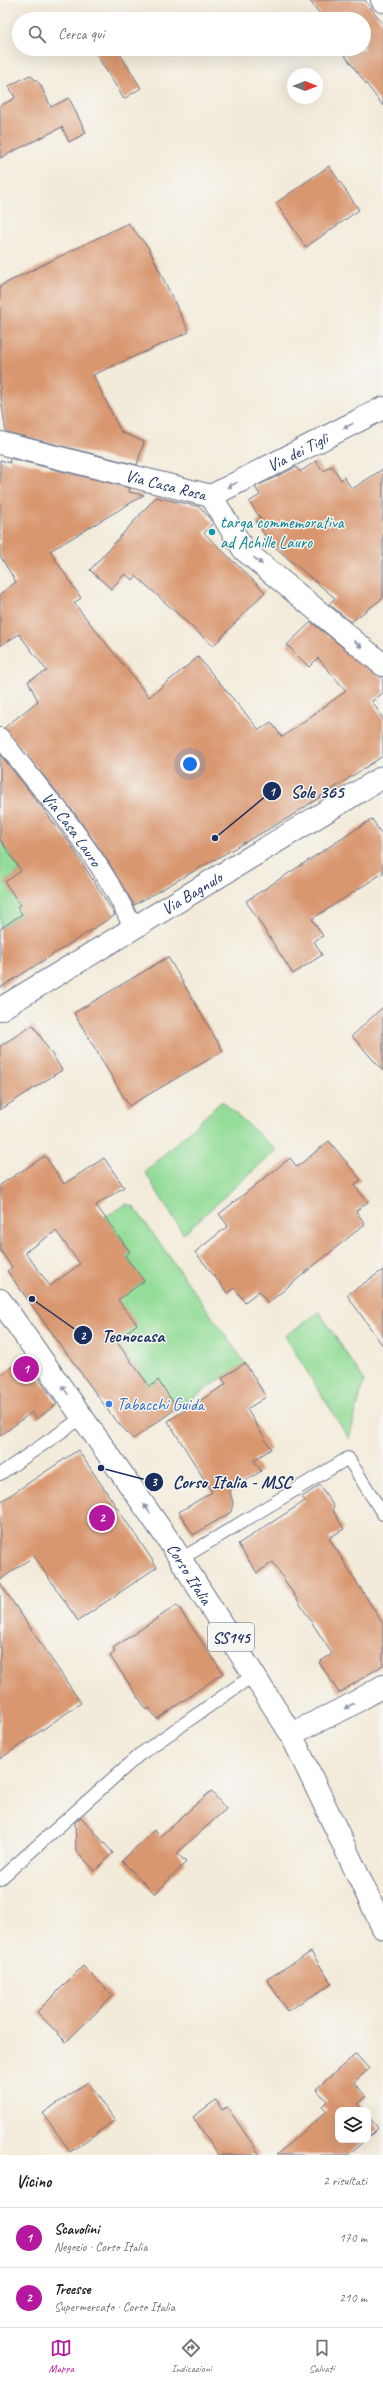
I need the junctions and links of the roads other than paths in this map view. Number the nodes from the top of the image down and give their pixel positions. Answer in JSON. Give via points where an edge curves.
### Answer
{"nodes":[{"id":1,"x":383,"y":408,"type":"edge"},
{"id":2,"x":0,"y":443,"type":"edge"},
{"id":3,"x":211,"y":496,"type":"junction"},
{"id":4,"x":383,"y":665,"type":"edge"},
{"id":5,"x":0,"y":737,"type":"edge"},
{"id":6,"x":383,"y":777,"type":"edge"},
{"id":7,"x":132,"y":928,"type":"junction"},
{"id":8,"x":0,"y":1009,"type":"edge"},
{"id":9,"x":0,"y":1300,"type":"edge"},
{"id":10,"x":83,"y":1417,"type":"junction"},
{"id":11,"x":0,"y":1474,"type":"edge"},
{"id":12,"x":383,"y":1514,"type":"edge"},
{"id":13,"x":181,"y":1559,"type":"junction"},
{"id":14,"x":255,"y":1674,"type":"junction"},
{"id":15,"x":383,"y":1686,"type":"edge"},
{"id":16,"x":291,"y":1734,"type":"junction"},
{"id":17,"x":0,"y":1879,"type":"edge"},
{"id":18,"x":383,"y":1928,"type":"edge"}],
"edges":[{"from":1,"to":3,"type":"street","name":"Via dei Tigli","one_way":true},
{"from":2,"to":3,"type":"street","name":"Via Casa Rosa"},
{"from":3,"to":4,"type":"street","name":"Via Casa Rosa","one_way":true,"via":[[244,550]]},
{"from":5,"to":7,"type":"street","name":"Via Casa Lauro","via":[[95,859],[124,908]]},
{"from":6,"to":7,"type":"street","name":"Via Bagnulo"},
{"from":7,"to":8,"type":"street","name":"Via Bagnulo"},
{"from":10,"to":9,"type":"street","name":"Corso Italia","number":"SS145","one_way":true},
{"from":10,"to":11,"type":"lane"},
{"from":13,"to":10,"type":"street","name":"Corso Italia","number":"SS145","one_way":true},
{"from":12,"to":13,"type":"lane","via":[[348,1458]]},
{"from":13,"to":14,"type":"street","name":"Corso Italia","number":"SS145"},
{"from":14,"to":16,"type":"street","name":"Corso Italia","number":"SS145"},
{"from":14,"to":17,"type":"lane","via":[[140,1755]]},
{"from":15,"to":16,"type":"street","one_way":true},
{"from":16,"to":18,"type":"street","name":"Corso Italia","number":"SS145"}]}
